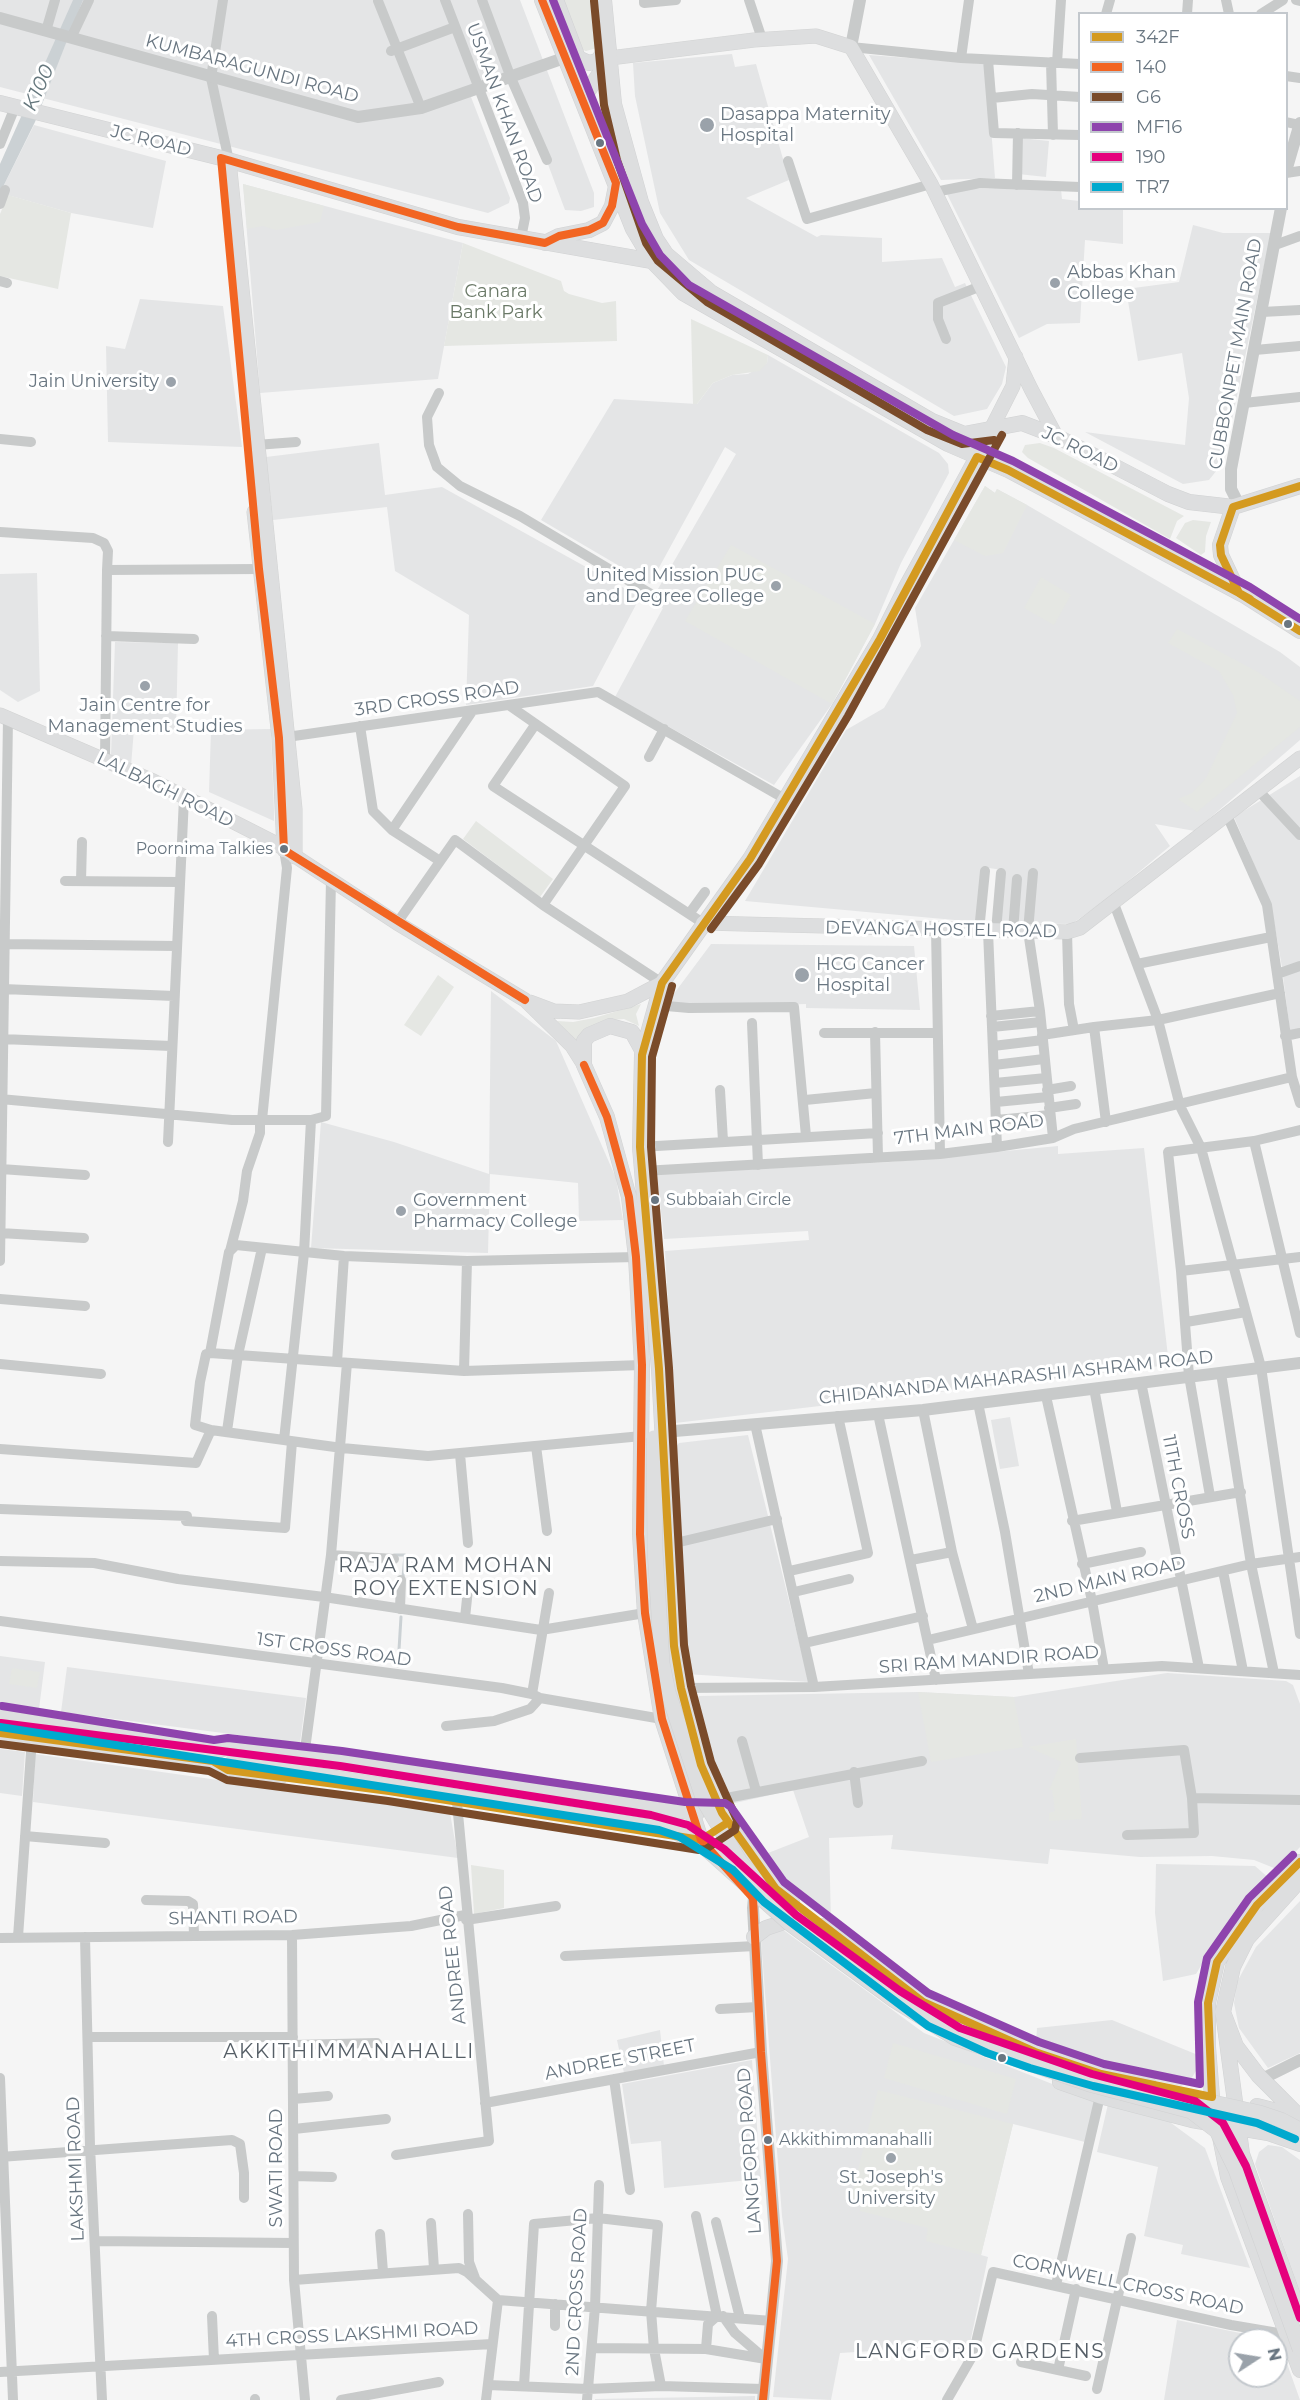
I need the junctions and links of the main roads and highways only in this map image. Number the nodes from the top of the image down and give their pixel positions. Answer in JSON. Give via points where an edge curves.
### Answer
{"nodes":[{"id":1,"x":542,"y":0,"type":"edge"},
{"id":2,"x":556,"y":0,"type":"edge"},
{"id":3,"x":604,"y":0,"type":"edge"},
{"id":4,"x":608,"y":38,"type":"junction"},
{"id":5,"x":610,"y":58,"type":"junction"},
{"id":6,"x":582,"y":100,"type":"junction"},
{"id":7,"x":12,"y":107,"type":"edge"},
{"id":8,"x":225,"y":156,"type":"junction"},
{"id":9,"x":616,"y":183,"type":"junction"},
{"id":10,"x":545,"y":243,"type":"junction"},
{"id":11,"x":666,"y":254,"type":"junction"},
{"id":12,"x":652,"y":261,"type":"junction"},
{"id":13,"x":1016,"y":355,"type":"junction"},
{"id":14,"x":993,"y":430,"type":"junction"},
{"id":15,"x":1056,"y":436,"type":"junction"},
{"id":16,"x":252,"y":445,"type":"junction"},
{"id":17,"x":977,"y":458,"type":"junction"},
{"id":18,"x":1300,"y":486,"type":"edge"},
{"id":19,"x":1236,"y":506,"type":"junction"},
{"id":20,"x":1239,"y":593,"type":"junction"},
{"id":21,"x":1300,"y":631,"type":"edge"},
{"id":22,"x":4,"y":717,"type":"edge"},
{"id":23,"x":284,"y":737,"type":"junction"},
{"id":24,"x":1300,"y":758,"type":"edge"},
{"id":25,"x":290,"y":853,"type":"junction"},
{"id":26,"x":703,"y":923,"type":"junction"},
{"id":27,"x":662,"y":983,"type":"junction"},
{"id":28,"x":525,"y":1000,"type":"junction"},
{"id":29,"x":643,"y":1052,"type":"junction"},
{"id":30,"x":584,"y":1065,"type":"junction"},
{"id":31,"x":653,"y":1435,"type":"junction"},
{"id":32,"x":0,"y":1716,"type":"edge"},
{"id":33,"x":0,"y":1733,"type":"edge"},
{"id":34,"x":214,"y":1756,"type":"junction"},
{"id":35,"x":232,"y":1758,"type":"junction"},
{"id":36,"x":721,"y":1812,"type":"junction"},
{"id":37,"x":690,"y":1813,"type":"junction"},
{"id":38,"x":701,"y":1840,"type":"junction"},
{"id":39,"x":740,"y":1862,"type":"junction"},
{"id":40,"x":1300,"y":1862,"type":"edge"},
{"id":41,"x":1300,"y":1880,"type":"edge"},
{"id":42,"x":784,"y":1922,"type":"junction"},
{"id":43,"x":754,"y":1942,"type":"road end"},
{"id":44,"x":1222,"y":2012,"type":"junction"},
{"id":45,"x":1212,"y":2097,"type":"junction"},
{"id":46,"x":1234,"y":2100,"type":"junction"},
{"id":47,"x":1300,"y":2121,"type":"edge"},
{"id":48,"x":1218,"y":2124,"type":"junction"},
{"id":49,"x":1238,"y":2128,"type":"junction"},
{"id":50,"x":1269,"y":2133,"type":"junction"},
{"id":51,"x":1300,"y":2144,"type":"edge"},
{"id":52,"x":1242,"y":2154,"type":"junction"},
{"id":53,"x":1300,"y":2315,"type":"edge"},
{"id":54,"x":1300,"y":2349,"type":"edge"},
{"id":55,"x":1300,"y":2370,"type":"edge"}],
"edges":[{"from":1,"to":6,"type":"main road"},
{"from":2,"to":4,"type":"main road","via":[[581,61],[597,61]]},
{"from":3,"to":4,"type":"main road"},
{"from":4,"to":5,"type":"main road"},
{"from":5,"to":6,"type":"main road"},
{"from":5,"to":11,"type":"main road","via":[[614,104],[627,158],[656,239]]},
{"from":5,"to":13,"type":"main road","via":[[816,36],[851,47],[933,188]]},
{"from":6,"to":9,"type":"main road"},
{"from":7,"to":8,"type":"main road","name":"JC ROAD"},
{"from":8,"to":10,"type":"main road","name":"JC ROAD","via":[[395,210],[458,227]]},
{"from":8,"to":16,"type":"main road"},
{"from":9,"to":10,"type":"main road","via":[[612,206],[603,223]]},
{"from":9,"to":12,"type":"main road","via":[[633,229]]},
{"from":10,"to":12,"type":"main road","name":"JC ROAD"},
{"from":11,"to":12,"type":"main road"},
{"from":11,"to":14,"type":"main road","name":"JC ROAD","via":[[712,293],[932,421],[964,434]]},
{"from":12,"to":17,"type":"main road","via":[[683,293]]},
{"from":13,"to":14,"type":"main road","via":[[1013,386]]},
{"from":13,"to":15,"type":"main road"},
{"from":14,"to":15,"type":"main road","name":"JC ROAD","via":[[1022,423]]},
{"from":14,"to":17,"type":"main road"},
{"from":15,"to":19,"type":"main road","name":"JC ROAD","via":[[1168,494],[1189,502]]},
{"from":16,"to":23,"type":"main road"},
{"from":16,"to":23,"type":"main road","via":[[259,569]]},
{"from":17,"to":20,"type":"main road","via":[[1008,470]]},
{"from":17,"to":26,"type":"main road","via":[[880,639],[750,860]]},
{"from":18,"to":19,"type":"main road"},
{"from":19,"to":20,"type":"main road","via":[[1220,544],[1221,555]]},
{"from":20,"to":21,"type":"main road"},
{"from":22,"to":25,"type":"main road","name":"LALBAGH ROAD","via":[[153,781]]},
{"from":23,"to":25,"type":"main road"},
{"from":24,"to":26,"type":"main road","name":"DEVANGA HOSTEL ROAD","via":[[1080,928],[1067,932]]},
{"from":25,"to":28,"type":"main road","name":"LALBAGH ROAD"},
{"from":26,"to":27,"type":"main road"},
{"from":27,"to":28,"type":"main road","via":[[628,1001],[579,1012],[555,1011]]},
{"from":27,"to":29,"type":"main road"},
{"from":28,"to":30,"type":"main road","name":"LALBAGH ROAD","via":[[572,1046]]},
{"from":29,"to":30,"type":"main road","via":[[632,1032],[610,1026],[584,1041]]},
{"from":29,"to":31,"type":"main road","via":[[640,1147],[662,1412]]},
{"from":30,"to":31,"type":"main road","via":[[607,1117],[629,1197],[642,1365]]},
{"from":31,"to":36,"type":"main road","via":[[681,1688],[701,1765]]},
{"from":31,"to":37,"type":"main road","via":[[640,1534],[645,1613],[662,1719]]},
{"from":31,"to":39,"type":"main road","bridge":true,"via":[[659,1636],[668,1692],[704,1801]]},
{"from":32,"to":34,"type":"main road"},
{"from":33,"to":34,"type":"main road"},
{"from":34,"to":35,"type":"main road"},
{"from":34,"to":37,"type":"main road","via":[[226,1748],[304,1757]]},
{"from":34,"to":38,"type":"main road","via":[[228,1770]]},
{"from":35,"to":39,"type":"main road","via":[[661,1820],[684,1827]]},
{"from":35,"to":54,"type":"main road","bridge":true,"via":[[671,1830],[702,1845],[789,1923],[894,2000],[955,2038],[1089,2084],[1191,2111],[1217,2132],[1236,2170]]},
{"from":36,"to":37,"type":"main road"},
{"from":36,"to":38,"type":"main road"},
{"from":36,"to":45,"type":"main road","via":[[776,1889],[923,2002],[1035,2052],[1101,2074]]},
{"from":37,"to":38,"type":"main road"},
{"from":38,"to":42,"type":"main road","via":[[753,1898]]},
{"from":39,"to":47,"type":"main road","bridge":true,"via":[[770,1894],[932,2016],[991,2043],[1095,2076],[1281,2120]]},
{"from":40,"to":45,"type":"main road","via":[[1257,1905],[1217,1962],[1208,2003]]},
{"from":41,"to":44,"type":"main road","via":[[1247,1939],[1233,1967]]},
{"from":42,"to":43,"type":"main road","via":[[766,1928]]},
{"from":42,"to":48,"type":"main road","via":[[927,2028],[1100,2096]]},
{"from":44,"to":46,"type":"main road"},
{"from":44,"to":47,"type":"main road","via":[[1236,2046]]},
{"from":45,"to":46,"type":"main road"},
{"from":45,"to":48,"type":"main road"},
{"from":46,"to":47,"type":"main road"},
{"from":46,"to":49,"type":"main road"},
{"from":48,"to":49,"type":"main road"},
{"from":48,"to":55,"type":"main road","via":[[1236,2202]]},
{"from":49,"to":50,"type":"main road"},
{"from":49,"to":52,"type":"main road"},
{"from":50,"to":51,"type":"main road"},
{"from":50,"to":52,"type":"main road"},
{"from":52,"to":53,"type":"main road"}]}
